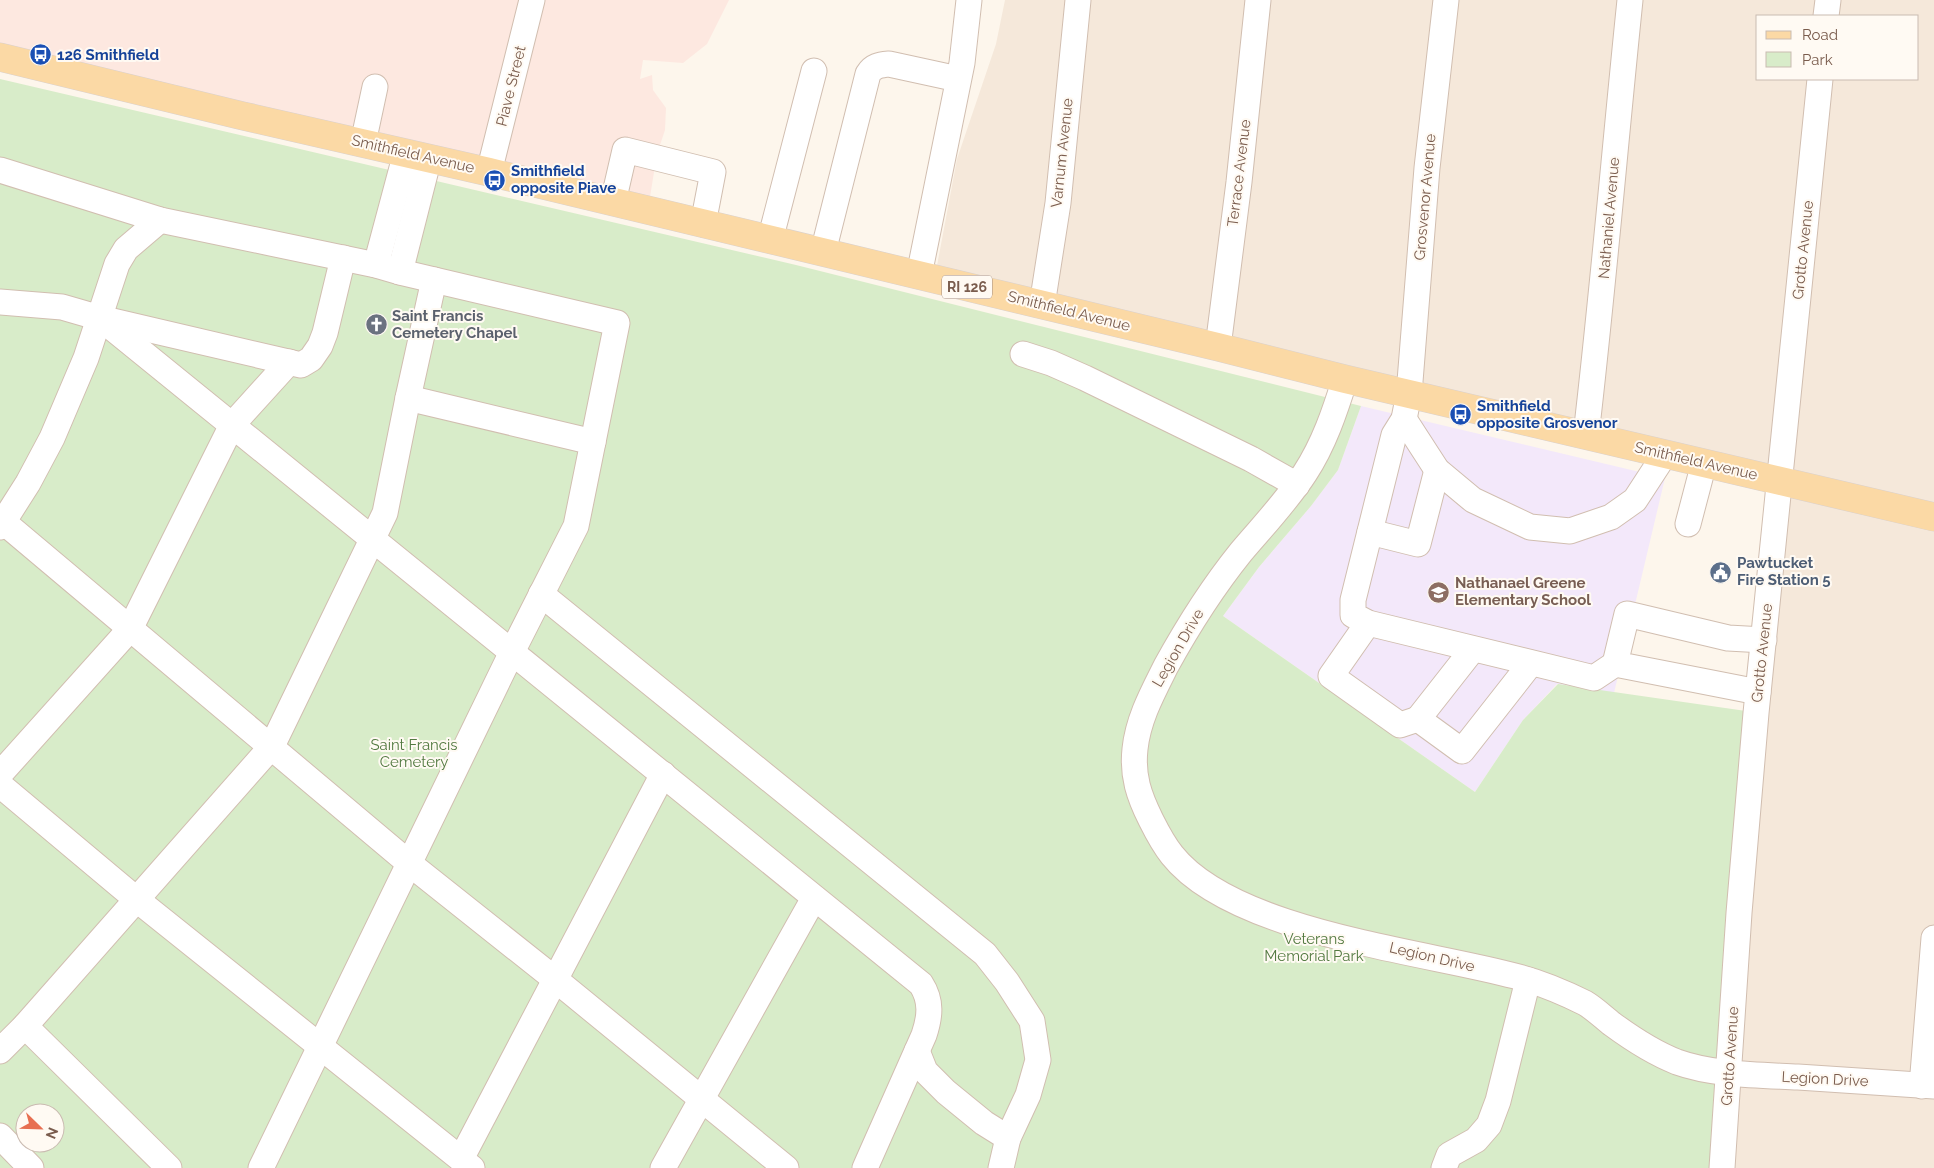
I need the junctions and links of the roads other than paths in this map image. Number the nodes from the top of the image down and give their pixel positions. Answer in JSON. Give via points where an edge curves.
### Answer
{"nodes":[{"id":1,"x":532,"y":0,"type":"edge"},
{"id":2,"x":969,"y":0,"type":"edge"},
{"id":3,"x":1078,"y":0,"type":"edge"},
{"id":4,"x":1258,"y":0,"type":"edge"},
{"id":5,"x":1446,"y":0,"type":"edge"},
{"id":6,"x":1630,"y":0,"type":"edge"},
{"id":7,"x":1828,"y":0,"type":"edge"},
{"id":8,"x":1826,"y":15,"type":"edge"},
{"id":9,"x":0,"y":57,"type":"edge"},
{"id":10,"x":814,"y":71,"type":"dead end"},
{"id":11,"x":958,"y":79,"type":"junction"},
{"id":12,"x":1820,"y":80,"type":"edge"},
{"id":13,"x":375,"y":87,"type":"dead end"},
{"id":14,"x":363,"y":143,"type":"junction"},
{"id":15,"x":417,"y":155,"type":"junction"},
{"id":16,"x":0,"y":170,"type":"edge"},
{"id":17,"x":489,"y":172,"type":"junction"},
{"id":18,"x":613,"y":202,"type":"junction"},
{"id":19,"x":160,"y":220,"type":"junction"},
{"id":20,"x":703,"y":224,"type":"junction"},
{"id":21,"x":770,"y":240,"type":"junction"},
{"id":22,"x":823,"y":252,"type":"junction"},
{"id":23,"x":342,"y":258,"type":"junction"},
{"id":24,"x":376,"y":265,"type":"junction"},
{"id":25,"x":400,"y":272,"type":"junction"},
{"id":26,"x":919,"y":275,"type":"junction"},
{"id":27,"x":434,"y":280,"type":"junction"},
{"id":28,"x":0,"y":302,"type":"edge"},
{"id":29,"x":1042,"y":305,"type":"junction"},
{"id":30,"x":100,"y":318,"type":"junction"},
{"id":31,"x":1218,"y":346,"type":"junction"},
{"id":32,"x":1023,"y":354,"type":"dead end"},
{"id":33,"x":289,"y":362,"type":"junction"},
{"id":34,"x":1345,"y":379,"type":"junction"},
{"id":35,"x":408,"y":398,"type":"junction"},
{"id":36,"x":1407,"y":407,"type":"junction"},
{"id":37,"x":232,"y":425,"type":"junction"},
{"id":38,"x":1586,"y":435,"type":"junction"},
{"id":39,"x":593,"y":442,"type":"junction"},
{"id":40,"x":1665,"y":454,"type":"junction"},
{"id":41,"x":1704,"y":463,"type":"junction"},
{"id":42,"x":1437,"y":470,"type":"junction"},
{"id":43,"x":1780,"y":481,"type":"junction"},
{"id":44,"x":1297,"y":485,"type":"junction"},
{"id":45,"x":1934,"y":517,"type":"edge"},
{"id":46,"x":1,"y":522,"type":"edge"},
{"id":47,"x":1688,"y":524,"type":"dead end"},
{"id":48,"x":1370,"y":532,"type":"junction"},
{"id":49,"x":373,"y":539,"type":"junction"},
{"id":50,"x":541,"y":594,"type":"junction"},
{"id":51,"x":1368,"y":623,"type":"junction"},
{"id":52,"x":130,"y":629,"type":"junction"},
{"id":53,"x":1764,"y":640,"type":"junction"},
{"id":54,"x":1473,"y":649,"type":"junction"},
{"id":55,"x":512,"y":652,"type":"junction"},
{"id":56,"x":1531,"y":663,"type":"junction"},
{"id":57,"x":1615,"y":664,"type":"junction"},
{"id":58,"x":1758,"y":692,"type":"junction"},
{"id":59,"x":1418,"y":719,"type":"junction"},
{"id":60,"x":272,"y":746,"type":"junction"},
{"id":61,"x":0,"y":774,"type":"edge"},
{"id":62,"x":663,"y":774,"type":"junction"},
{"id":63,"x":0,"y":785,"type":"edge"},
{"id":64,"x":410,"y":864,"type":"junction"},
{"id":65,"x":814,"y":898,"type":"junction"},
{"id":66,"x":136,"y":899,"type":"junction"},
{"id":67,"x":1934,"y":938,"type":"edge"},
{"id":68,"x":556,"y":980,"type":"junction"},
{"id":69,"x":1528,"y":980,"type":"junction"},
{"id":70,"x":25,"y":1026,"type":"junction"},
{"id":71,"x":321,"y":1047,"type":"junction"},
{"id":72,"x":0,"y":1051,"type":"edge"},
{"id":73,"x":917,"y":1051,"type":"junction"},
{"id":74,"x":1729,"y":1074,"type":"junction"},
{"id":75,"x":1928,"y":1086,"type":"edge"},
{"id":76,"x":702,"y":1100,"type":"junction"},
{"id":77,"x":0,"y":1136,"type":"edge"},
{"id":78,"x":1008,"y":1138,"type":"junction"},
{"id":79,"x":466,"y":1164,"type":"edge"},
{"id":80,"x":31,"y":1168,"type":"edge"},
{"id":81,"x":169,"y":1168,"type":"edge"},
{"id":82,"x":261,"y":1168,"type":"edge"},
{"id":83,"x":663,"y":1168,"type":"edge"},
{"id":84,"x":786,"y":1168,"type":"edge"},
{"id":85,"x":865,"y":1168,"type":"edge"},
{"id":86,"x":1001,"y":1168,"type":"edge"},
{"id":87,"x":1444,"y":1168,"type":"edge"},
{"id":88,"x":1722,"y":1168,"type":"edge"}],
"edges":[{"from":1,"to":17,"type":"street","name":"Piave Street"},
{"from":2,"to":11,"type":"street"},
{"from":3,"to":29,"type":"street","name":"Varnum Avenue","via":[[1058,203]]},
{"from":4,"to":31,"type":"street","name":"Terrace Avenue"},
{"from":5,"to":36,"type":"street","name":"Grosvenor Avenue","via":[[1427,168]]},
{"from":6,"to":38,"type":"street","name":"Nathaniel Avenue"},
{"from":7,"to":8,"type":"street"},
{"from":9,"to":14,"type":"main road","name":"Smithfield Avenue","number":"RI 126"},
{"from":10,"to":21,"type":"street"},
{"from":11,"to":22,"type":"street","via":[[889,64],[871,69]]},
{"from":11,"to":26,"type":"street"},
{"from":12,"to":43,"type":"street","name":"Grotto Avenue"},
{"from":13,"to":14,"type":"street"},
{"from":14,"to":15,"type":"main road","name":"Smithfield Avenue","number":"RI 126"},
{"from":15,"to":17,"type":"main road","name":"Smithfield Avenue","number":"RI 126"},
{"from":15,"to":24,"type":"street"},
{"from":15,"to":25,"type":"street"},
{"from":16,"to":19,"type":"street"},
{"from":17,"to":18,"type":"main road","name":"Smithfield Avenue","number":"RI 126"},
{"from":18,"to":20,"type":"main road","name":"Smithfield Avenue","number":"RI 126"},
{"from":18,"to":20,"type":"street","via":[[625,150],[713,172]]},
{"from":19,"to":23,"type":"street"},
{"from":19,"to":30,"type":"street","via":[[126,250],[117,264]]},
{"from":20,"to":21,"type":"main road","name":"Smithfield Avenue","number":"RI 126"},
{"from":21,"to":22,"type":"main road","name":"Smithfield Avenue","number":"RI 126"},
{"from":22,"to":26,"type":"main road","name":"Smithfield Avenue","number":"RI 126"},
{"from":23,"to":24,"type":"street"},
{"from":23,"to":33,"type":"street","via":[[320,346],[306,362]]},
{"from":24,"to":25,"type":"street"},
{"from":25,"to":27,"type":"street"},
{"from":26,"to":29,"type":"main road","name":"Smithfield Avenue","number":"RI 126"},
{"from":27,"to":35,"type":"street"},
{"from":27,"to":39,"type":"street","via":[[617,322]]},
{"from":28,"to":30,"type":"street","via":[[62,307]]},
{"from":29,"to":31,"type":"main road","name":"Smithfield Avenue","number":"RI 126"},
{"from":30,"to":33,"type":"street"},
{"from":30,"to":37,"type":"street"},
{"from":30,"to":46,"type":"street","via":[[52,438],[28,483]]},
{"from":31,"to":34,"type":"main road","name":"Smithfield Avenue","number":"RI 126"},
{"from":32,"to":44,"type":"street","via":[[1085,378]]},
{"from":33,"to":37,"type":"street"},
{"from":34,"to":36,"type":"main road","name":"Smithfield Avenue","number":"RI 126"},
{"from":34,"to":44,"type":"street","name":"Legion Drive","via":[[1323,441]]},
{"from":35,"to":39,"type":"street"},
{"from":35,"to":49,"type":"street","via":[[389,500]]},
{"from":36,"to":38,"type":"main road","name":"Smithfield Avenue","number":"RI 126"},
{"from":36,"to":42,"type":"street"},
{"from":36,"to":48,"type":"street","via":[[1394,435]]},
{"from":37,"to":49,"type":"street"},
{"from":37,"to":52,"type":"street"},
{"from":38,"to":40,"type":"main road","name":"Smithfield Avenue","number":"RI 126"},
{"from":39,"to":50,"type":"street","via":[[576,526]]},
{"from":40,"to":41,"type":"main road","name":"Smithfield Avenue","number":"RI 126"},
{"from":40,"to":42,"type":"street","via":[[1635,500],[1611,517],[1570,531],[1530,527],[1473,500]]},
{"from":41,"to":43,"type":"main road","name":"Smithfield Avenue","number":"RI 126"},
{"from":41,"to":47,"type":"street"},
{"from":42,"to":48,"type":"street","via":[[1418,544]]},
{"from":43,"to":45,"type":"main road","name":"Smithfield Avenue","number":"RI 126"},
{"from":43,"to":53,"type":"street","name":"Grotto Avenue"},
{"from":44,"to":69,"type":"street","name":"Legion Drive","via":[[1213,590],[1187,628],[1159,680],[1143,714],[1135,745],[1133,771],[1142,801],[1172,855],[1197,878],[1238,903],[1268,916],[1350,939]]},
{"from":46,"to":52,"type":"street"},
{"from":48,"to":51,"type":"street","via":[[1353,600],[1353,615]]},
{"from":49,"to":55,"type":"street"},
{"from":49,"to":60,"type":"street"},
{"from":50,"to":55,"type":"street"},
{"from":50,"to":78,"type":"street","via":[[985,954],[1032,1021],[1038,1060],[1028,1095]]},
{"from":51,"to":54,"type":"street"},
{"from":51,"to":59,"type":"street","via":[[1331,676],[1400,725]]},
{"from":52,"to":60,"type":"street"},
{"from":52,"to":61,"type":"street"},
{"from":53,"to":57,"type":"street","via":[[1728,638],[1627,614]]},
{"from":53,"to":58,"type":"street","name":"Grotto Avenue"},
{"from":54,"to":56,"type":"street"},
{"from":54,"to":59,"type":"street"},
{"from":55,"to":62,"type":"street"},
{"from":55,"to":64,"type":"street"},
{"from":56,"to":57,"type":"street","via":[[1594,678]]},
{"from":56,"to":59,"type":"street","via":[[1462,751]]},
{"from":57,"to":58,"type":"street"},
{"from":58,"to":74,"type":"street","name":"Grotto Avenue"},
{"from":60,"to":64,"type":"street"},
{"from":60,"to":66,"type":"street"},
{"from":62,"to":65,"type":"street"},
{"from":62,"to":68,"type":"street"},
{"from":63,"to":66,"type":"street"},
{"from":64,"to":68,"type":"street"},
{"from":64,"to":71,"type":"street"},
{"from":65,"to":73,"type":"street","via":[[921,984],[930,1006],[929,1020]]},
{"from":65,"to":76,"type":"street"},
{"from":66,"to":70,"type":"street"},
{"from":66,"to":71,"type":"street"},
{"from":67,"to":75,"type":"street"},
{"from":68,"to":76,"type":"street"},
{"from":68,"to":79,"type":"street"},
{"from":69,"to":74,"type":"street","name":"Legion Drive","via":[[1584,1003],[1639,1042],[1673,1060]]},
{"from":69,"to":87,"type":"street","via":[[1489,1125],[1476,1140],[1449,1155]]},
{"from":70,"to":72,"type":"street"},
{"from":70,"to":81,"type":"street"},
{"from":71,"to":79,"type":"street"},
{"from":71,"to":82,"type":"street"},
{"from":73,"to":78,"type":"street","via":[[925,1071],[946,1092]]},
{"from":73,"to":85,"type":"street"},
{"from":74,"to":75,"type":"street","name":"Legion Drive"},
{"from":74,"to":88,"type":"street","name":"Grotto Avenue"},
{"from":76,"to":83,"type":"street"},
{"from":76,"to":84,"type":"street"},
{"from":77,"to":80,"type":"street"},
{"from":78,"to":86,"type":"street"}]}
